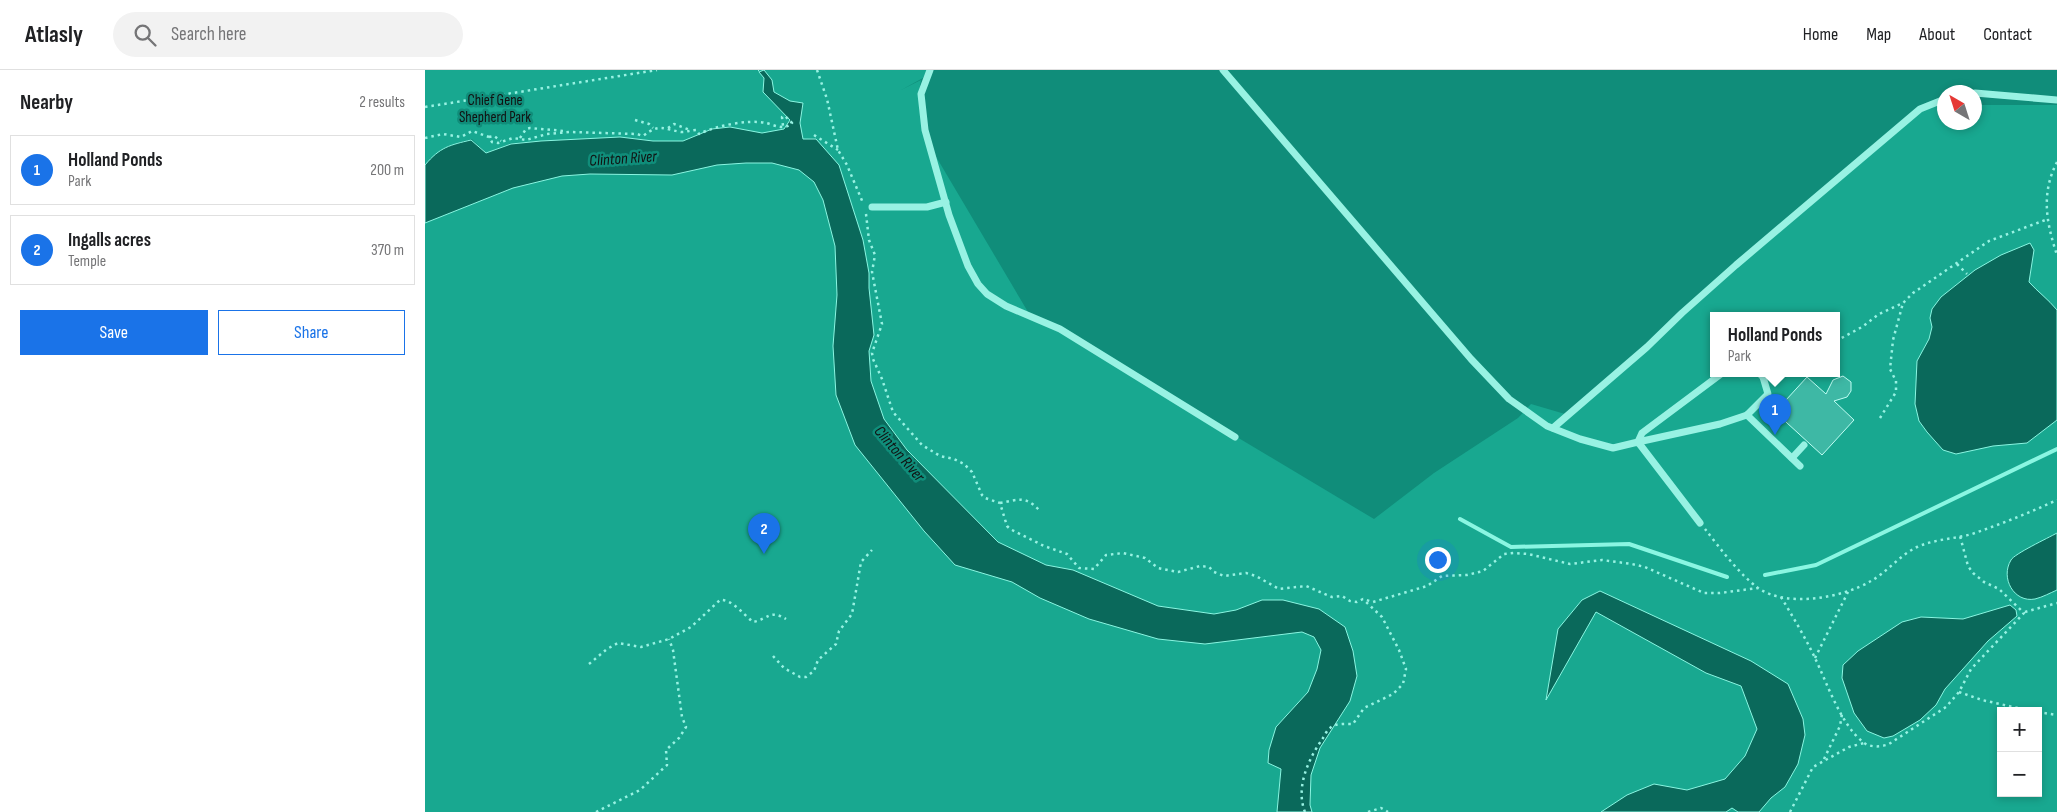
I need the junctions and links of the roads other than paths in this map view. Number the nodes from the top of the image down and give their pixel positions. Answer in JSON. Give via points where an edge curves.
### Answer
{"nodes":[{"id":1,"x":930,"y":70,"type":"edge"},
{"id":2,"x":1223,"y":70,"type":"edge"},
{"id":3,"x":1982,"y":94,"type":"edge"},
{"id":4,"x":2057,"y":100,"type":"edge"},
{"id":5,"x":1937,"y":103,"type":"edge"},
{"id":6,"x":945,"y":202,"type":"junction"},
{"id":7,"x":868,"y":207,"type":"road end"},
{"id":8,"x":1717,"y":377,"type":"edge"},
{"id":9,"x":1763,"y":377,"type":"edge"},
{"id":10,"x":1747,"y":414,"type":"junction"},
{"id":11,"x":1553,"y":428,"type":"junction"},
{"id":12,"x":1235,"y":437,"type":"dead end"},
{"id":13,"x":1638,"y":442,"type":"junction"},
{"id":14,"x":1804,"y":445,"type":"dead end"},
{"id":15,"x":1792,"y":458,"type":"junction"},
{"id":16,"x":1800,"y":466,"type":"dead end"},
{"id":17,"x":1700,"y":523,"type":"road end"}],
"edges":[{"from":1,"to":6,"type":"lane","via":[[921,94],[922,115]]},
{"from":2,"to":11,"type":"lane","via":[[1471,358],[1509,399]]},
{"from":3,"to":4,"type":"lane"},
{"from":5,"to":11,"type":"lane","via":[[1920,109],[1799,210]]},
{"from":6,"to":7,"type":"lane","via":[[927,207]]},
{"from":6,"to":12,"type":"lane","via":[[968,266],[987,294],[1059,329]]},
{"from":8,"to":13,"type":"lane","via":[[1642,434]]},
{"from":9,"to":10,"type":"lane","via":[[1768,394]]},
{"from":10,"to":13,"type":"lane","via":[[1720,424]]},
{"from":10,"to":15,"type":"lane"},
{"from":11,"to":13,"type":"lane","via":[[1613,448]]},
{"from":13,"to":17,"type":"lane"},
{"from":14,"to":15,"type":"lane"},
{"from":15,"to":16,"type":"lane"}]}
